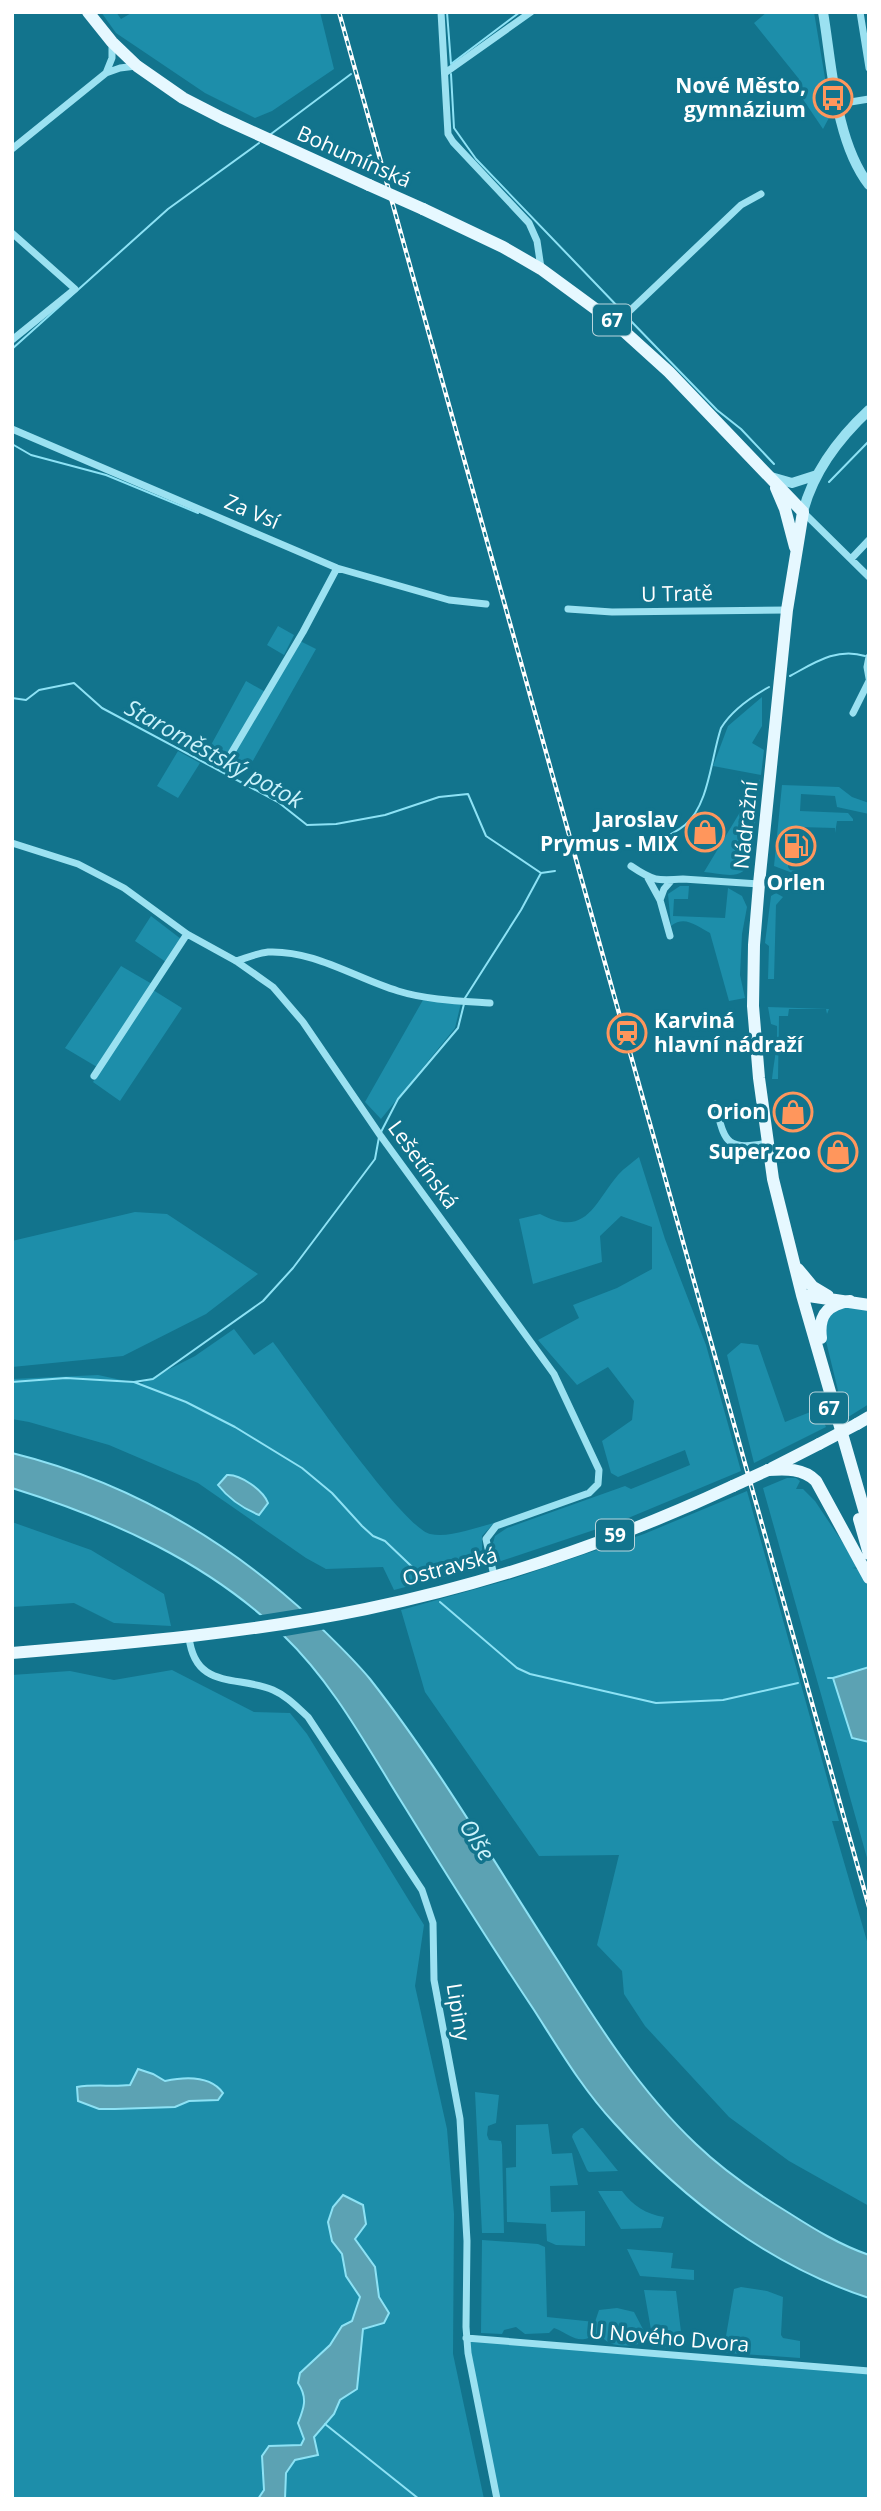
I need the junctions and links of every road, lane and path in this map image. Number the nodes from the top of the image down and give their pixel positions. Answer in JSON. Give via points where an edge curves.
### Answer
{"nodes":[{"id":1,"x":88,"y":12,"type":"edge"},
{"id":2,"x":441,"y":12,"type":"edge"},
{"id":3,"x":531,"y":12,"type":"edge"},
{"id":4,"x":823,"y":12,"type":"edge"},
{"id":5,"x":860,"y":12,"type":"edge"},
{"id":6,"x":865,"y":26,"type":"edge"},
{"id":7,"x":112,"y":42,"type":"junction"},
{"id":8,"x":137,"y":66,"type":"junction"},
{"id":9,"x":869,"y":67,"type":"edge"},
{"id":10,"x":106,"y":73,"type":"junction"},
{"id":11,"x":446,"y":73,"type":"junction"},
{"id":12,"x":869,"y":99,"type":"edge"},
{"id":13,"x":838,"y":104,"type":"junction"},
{"id":14,"x":12,"y":149,"type":"edge"},
{"id":15,"x":869,"y":185,"type":"edge"},
{"id":16,"x":761,"y":194,"type":"dead end"},
{"id":17,"x":12,"y":233,"type":"edge"},
{"id":18,"x":541,"y":269,"type":"junction"},
{"id":19,"x":617,"y":324,"type":"junction"},
{"id":20,"x":12,"y":340,"type":"edge"},
{"id":21,"x":869,"y":410,"type":"edge"},
{"id":22,"x":12,"y":429,"type":"edge"},
{"id":23,"x":817,"y":475,"type":"junction"},
{"id":24,"x":771,"y":479,"type":"junction"},
{"id":25,"x":803,"y":512,"type":"junction"},
{"id":26,"x":869,"y":540,"type":"edge"},
{"id":27,"x":796,"y":549,"type":"junction"},
{"id":28,"x":851,"y":559,"type":"junction"},
{"id":29,"x":337,"y":568,"type":"junction"},
{"id":30,"x":869,"y":577,"type":"edge"},
{"id":31,"x":486,"y":604,"type":"dead end"},
{"id":32,"x":568,"y":609,"type":"dead end"},
{"id":33,"x":787,"y":610,"type":"junction"},
{"id":34,"x":868,"y":663,"type":"edge"},
{"id":35,"x":869,"y":680,"type":"edge"},
{"id":36,"x":853,"y":713,"type":"dead end"},
{"id":37,"x":229,"y":757,"type":"dead end"},
{"id":38,"x":12,"y":842,"type":"edge"},
{"id":39,"x":631,"y":866,"type":"dead end"},
{"id":40,"x":648,"y":878,"type":"junction"},
{"id":41,"x":671,"y":881,"type":"junction"},
{"id":42,"x":759,"y":884,"type":"junction"},
{"id":43,"x":660,"y":900,"type":"junction"},
{"id":44,"x":187,"y":934,"type":"junction"},
{"id":45,"x":670,"y":936,"type":"dead end"},
{"id":46,"x":236,"y":961,"type":"junction"},
{"id":47,"x":490,"y":1003,"type":"dead end"},
{"id":48,"x":94,"y":1076,"type":"dead end"},
{"id":49,"x":715,"y":1104,"type":"dead end"},
{"id":50,"x":766,"y":1143,"type":"junction"},
{"id":51,"x":793,"y":1261,"type":"junction"},
{"id":52,"x":802,"y":1295,"type":"junction"},
{"id":53,"x":844,"y":1300,"type":"junction"},
{"id":54,"x":869,"y":1305,"type":"edge"},
{"id":55,"x":824,"y":1367,"type":"junction"},
{"id":56,"x":863,"y":1421,"type":"edge"},
{"id":57,"x":768,"y":1470,"type":"junction"},
{"id":58,"x":866,"y":1522,"type":"edge"},
{"id":59,"x":869,"y":1555,"type":"edge"},
{"id":60,"x":494,"y":1576,"type":"junction"},
{"id":61,"x":869,"y":1578,"type":"edge"},
{"id":62,"x":189,"y":1637,"type":"junction"},
{"id":63,"x":12,"y":1653,"type":"edge"},
{"id":64,"x":466,"y":2338,"type":"junction"},
{"id":65,"x":869,"y":2371,"type":"edge"},
{"id":66,"x":497,"y":2499,"type":"edge"}],
"edges":[{"from":1,"to":7,"type":"main road","name":"Bohumínská","number":"67"},
{"from":2,"to":11,"type":"street"},
{"from":3,"to":11,"type":"street"},
{"from":4,"to":13,"type":"street"},
{"from":5,"to":6,"type":"street"},
{"from":6,"to":9,"type":"street"},
{"from":7,"to":8,"type":"main road","name":"Bohumínská","number":"67"},
{"from":7,"to":10,"type":"street"},
{"from":8,"to":10,"type":"street"},
{"from":8,"to":18,"type":"main road","name":"Bohumínská","number":"67","bridge":true,"via":[[196,105],[503,247]]},
{"from":10,"to":14,"type":"street"},
{"from":11,"to":18,"type":"street","via":[[448,134],[529,223]]},
{"from":12,"to":13,"type":"street"},
{"from":13,"to":15,"type":"street","via":[[846,139]]},
{"from":16,"to":19,"type":"street","via":[[741,205]]},
{"from":17,"to":20,"type":"street","via":[[75,289]]},
{"from":18,"to":19,"type":"main road","name":"Bohumínská","number":"67"},
{"from":19,"to":24,"type":"main road","name":"Bohumínská","number":"67"},
{"from":21,"to":23,"type":"street"},
{"from":22,"to":29,"type":"street","name":"Za Vsí"},
{"from":23,"to":24,"type":"street","via":[[792,483]]},
{"from":23,"to":25,"type":"street"},
{"from":24,"to":25,"type":"main road","name":"Bohumínská","number":"67"},
{"from":24,"to":27,"type":"main road"},
{"from":25,"to":27,"type":"main road","name":"Nádražní","number":"67"},
{"from":25,"to":28,"type":"street"},
{"from":26,"to":28,"type":"street"},
{"from":27,"to":33,"type":"main road","name":"Nádražní","number":"67"},
{"from":28,"to":30,"type":"street"},
{"from":29,"to":31,"type":"street","name":"Za Vsí","via":[[449,600]]},
{"from":29,"to":37,"type":"street"},
{"from":32,"to":33,"type":"street","name":"U Tratě"},
{"from":33,"to":42,"type":"main road","name":"Nádražní","number":"67"},
{"from":34,"to":35,"type":"street"},
{"from":35,"to":36,"type":"street"},
{"from":38,"to":44,"type":"street","name":"Lešetínská","via":[[78,864],[124,888]]},
{"from":39,"to":40,"type":"street"},
{"from":40,"to":41,"type":"street"},
{"from":40,"to":43,"type":"street"},
{"from":41,"to":42,"type":"street"},
{"from":41,"to":43,"type":"street"},
{"from":42,"to":50,"type":"main road","name":"Nádražní","number":"67","via":[[753,1006]]},
{"from":43,"to":45,"type":"street"},
{"from":44,"to":46,"type":"street","name":"Lešetínská"},
{"from":44,"to":48,"type":"street"},
{"from":46,"to":47,"type":"street","via":[[266,952],[289,953],[324,961],[399,991]]},
{"from":46,"to":60,"type":"street","name":"Lešetínská","via":[[273,987],[303,1022],[554,1374],[599,1470],[598,1484],[589,1493],[496,1526],[488,1534],[486,1546]]},
{"from":49,"to":50,"type":"street","via":[[729,1141],[742,1147]]},
{"from":50,"to":51,"type":"main road","name":"Nádražní","number":"67"},
{"from":51,"to":52,"type":"main road","name":"Nádražní","number":"67"},
{"from":51,"to":53,"type":"main road","number":"67","via":[[817,1291]]},
{"from":52,"to":53,"type":"main road","number":"67"},
{"from":52,"to":55,"type":"main road","name":"Nádražní","number":"67"},
{"from":52,"to":58,"type":"main road","number":"67"},
{"from":53,"to":54,"type":"main road","number":"67"},
{"from":53,"to":55,"type":"main road","via":[[822,1317]]},
{"from":55,"to":58,"type":"main road","name":"Nádražní","number":"67"},
{"from":56,"to":57,"type":"main road","name":"Ostravská","number":"59","bridge":true},
{"from":57,"to":60,"type":"main road","name":"Ostravská","number":"59","bridge":true,"via":[[636,1528]]},
{"from":57,"to":61,"type":"main road","via":[[803,1472],[816,1481]]},
{"from":58,"to":59,"type":"main road","number":"67"},
{"from":60,"to":62,"type":"main road","name":"Ostravská","number":"59","via":[[358,1610]]},
{"from":62,"to":63,"type":"main road","name":"Ostravská","number":"59"},
{"from":62,"to":64,"type":"street","name":"Lipiny","via":[[202,1669],[218,1678],[274,1690],[308,1717],[425,1898],[435,1937],[434,1980],[460,2119],[467,2241]]},
{"from":64,"to":65,"type":"street","name":"U Nového Dvora"},
{"from":64,"to":66,"type":"street","name":"Lipiny"}]}
